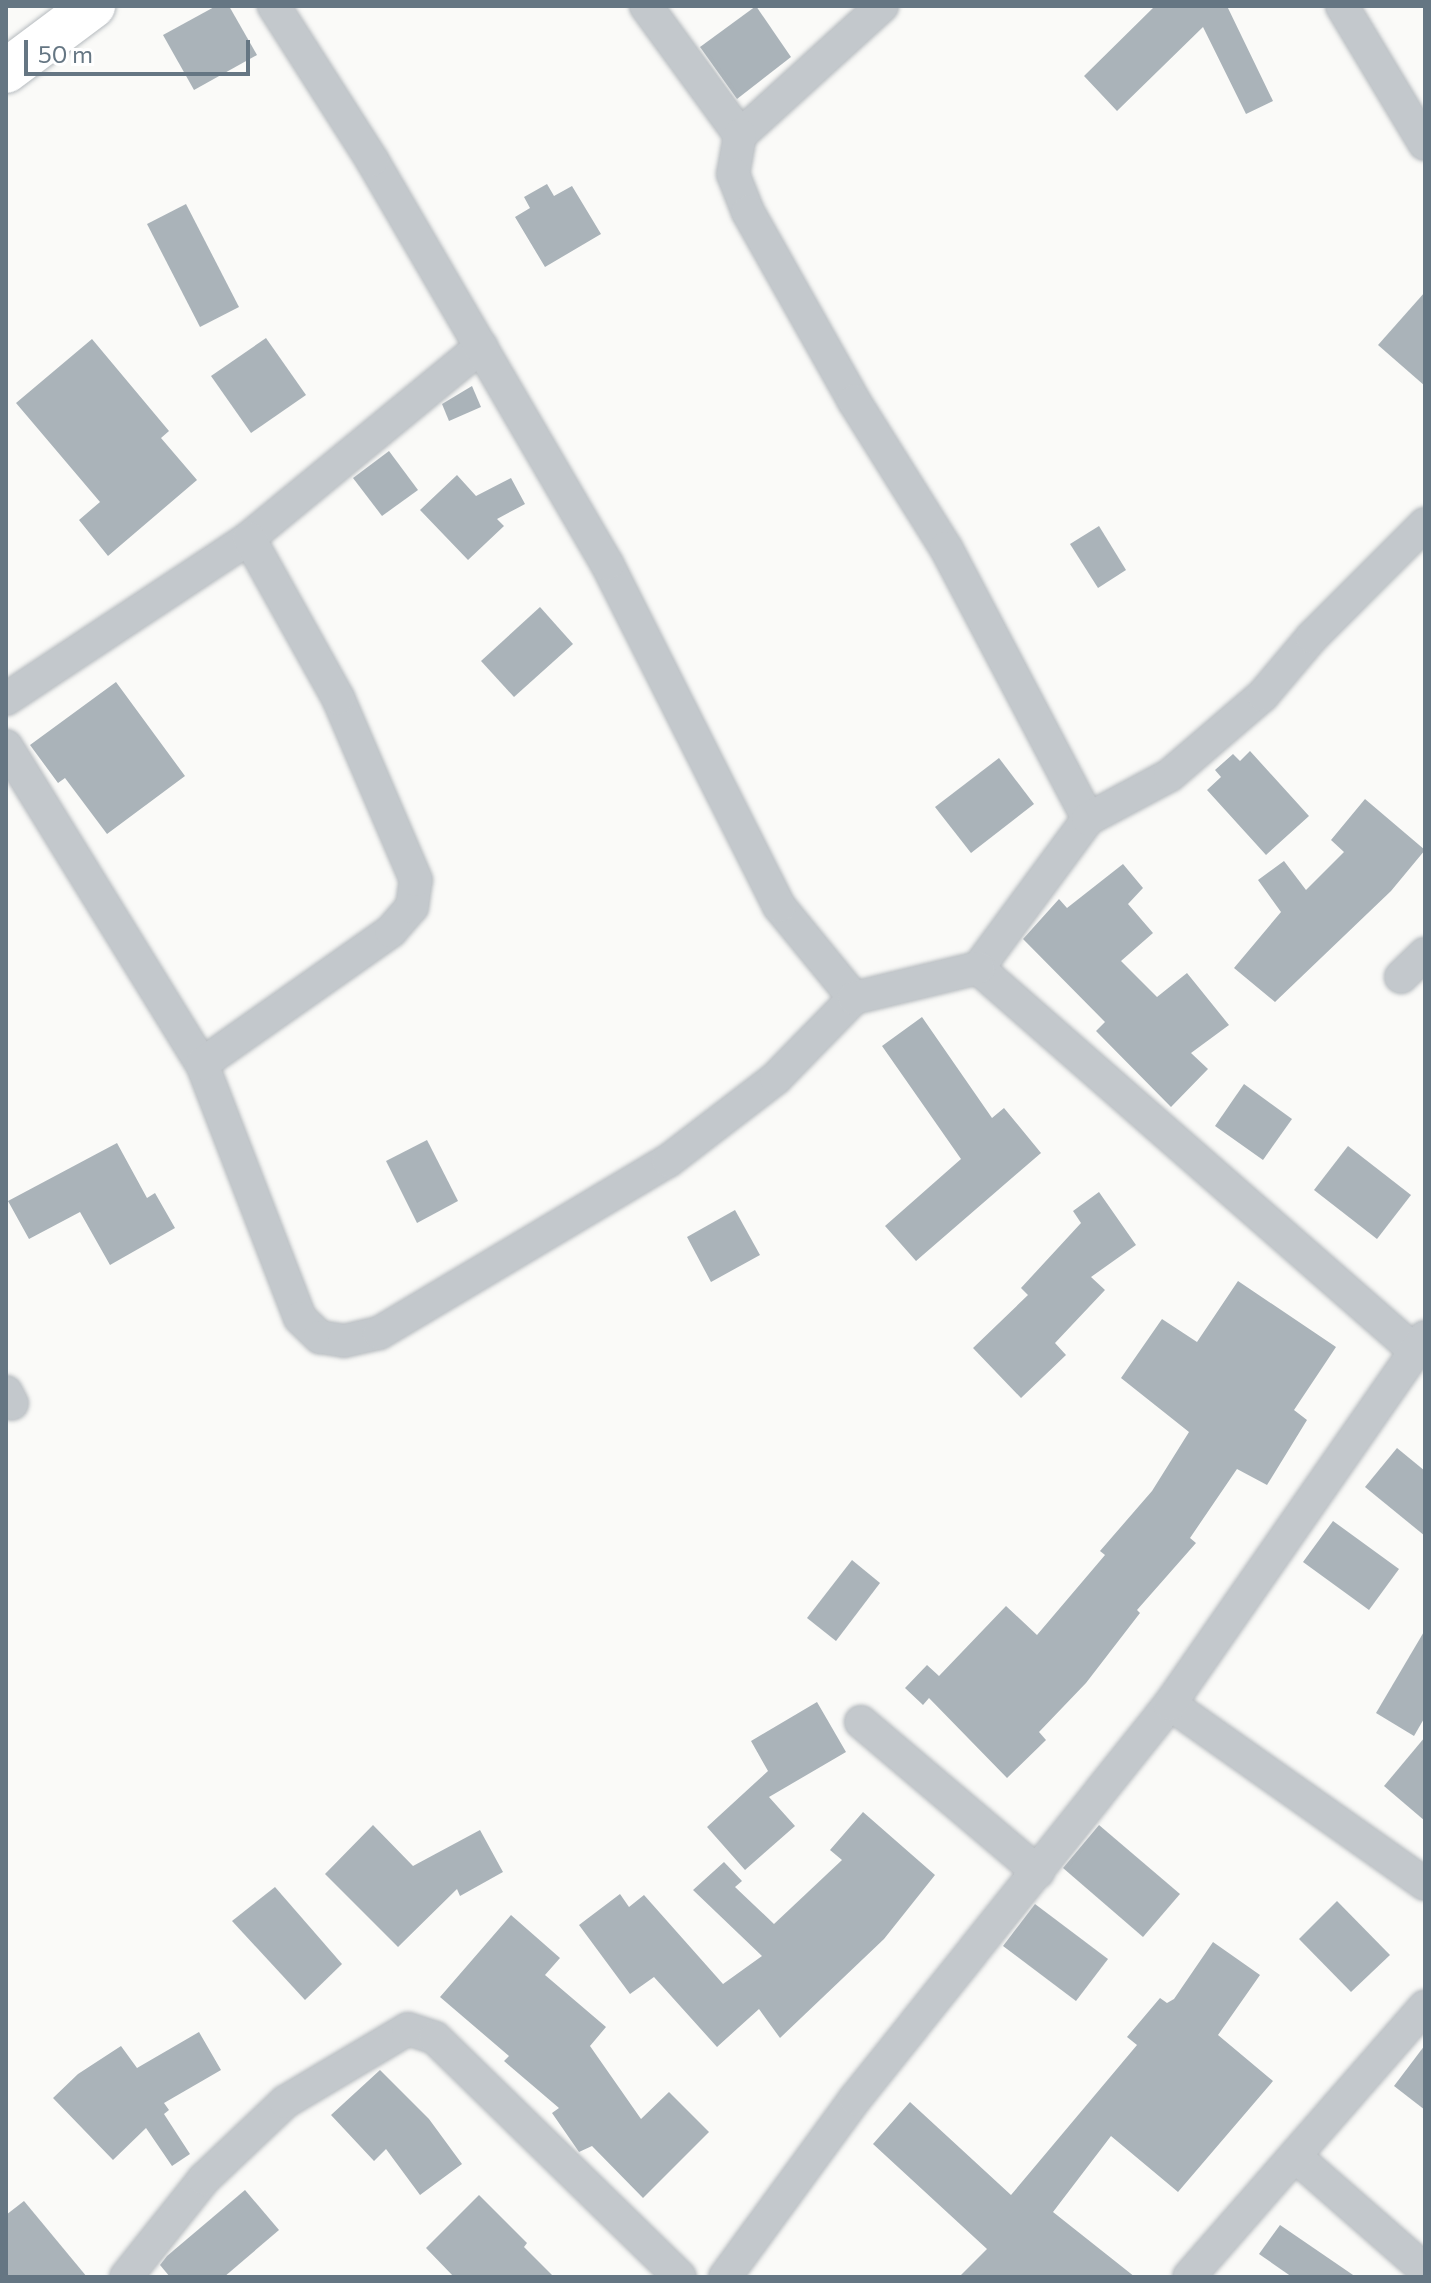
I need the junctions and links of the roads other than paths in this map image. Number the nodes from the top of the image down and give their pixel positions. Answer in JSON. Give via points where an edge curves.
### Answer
{"nodes":[{"id":1,"x":93,"y":6,"type":"edge"},
{"id":2,"x":274,"y":6,"type":"edge"},
{"id":3,"x":646,"y":6,"type":"edge"},
{"id":4,"x":882,"y":6,"type":"edge"},
{"id":5,"x":1342,"y":6,"type":"edge"},
{"id":6,"x":6,"y":71,"type":"edge"},
{"id":7,"x":740,"y":135,"type":"junction"},
{"id":8,"x":1425,"y":144,"type":"edge"},
{"id":9,"x":481,"y":347,"type":"junction"},
{"id":10,"x":1425,"y":524,"type":"edge"},
{"id":11,"x":249,"y":538,"type":"junction"},
{"id":12,"x":6,"y":699,"type":"edge"},
{"id":13,"x":6,"y":746,"type":"edge"},
{"id":14,"x":1088,"y":819,"type":"junction"},
{"id":15,"x":1425,"y":954,"type":"edge"},
{"id":16,"x":978,"y":968,"type":"junction"},
{"id":17,"x":1401,"y":977,"type":"dead end"},
{"id":18,"x":854,"y":998,"type":"junction"},
{"id":19,"x":202,"y":1064,"type":"junction"},
{"id":20,"x":1419,"y":1344,"type":"edge"},
{"id":21,"x":1170,"y":1704,"type":"junction"},
{"id":22,"x":861,"y":1722,"type":"dead end"},
{"id":23,"x":1038,"y":1872,"type":"junction"},
{"id":24,"x":1425,"y":1884,"type":"edge"},
{"id":25,"x":1425,"y":2006,"type":"edge"},
{"id":26,"x":1295,"y":2156,"type":"junction"},
{"id":27,"x":1425,"y":2270,"type":"edge"},
{"id":28,"x":126,"y":2277,"type":"edge"},
{"id":29,"x":680,"y":2277,"type":"edge"},
{"id":30,"x":725,"y":2277,"type":"edge"},
{"id":31,"x":1189,"y":2277,"type":"edge"}],
"edges":[{"from":1,"to":6,"type":"main road"},
{"from":2,"to":9,"type":"street"},
{"from":3,"to":7,"type":"street"},
{"from":4,"to":7,"type":"street"},
{"from":5,"to":8,"type":"street"},
{"from":7,"to":14,"type":"street","via":[[733,174],[748,212],[903,484],[946,548]]},
{"from":9,"to":11,"type":"street"},
{"from":9,"to":18,"type":"street","via":[[607,564],[779,906]]},
{"from":10,"to":14,"type":"street","via":[[1312,637],[1263,695],[1170,775]]},
{"from":11,"to":12,"type":"street"},
{"from":11,"to":19,"type":"street","via":[[338,698],[416,880],[412,907],[391,931]]},
{"from":13,"to":19,"type":"street"},
{"from":14,"to":16,"type":"street"},
{"from":15,"to":17,"type":"street"},
{"from":16,"to":18,"type":"street"},
{"from":16,"to":20,"type":"street"},
{"from":18,"to":19,"type":"street","via":[[776,1078],[668,1161],[415,1314],[379,1333],[344,1341],[320,1337],[300,1318]]},
{"from":20,"to":21,"type":"street"},
{"from":21,"to":23,"type":"street"},
{"from":21,"to":24,"type":"street"},
{"from":22,"to":23,"type":"street"},
{"from":23,"to":30,"type":"street","via":[[855,2099]]},
{"from":25,"to":26,"type":"street"},
{"from":26,"to":27,"type":"street"},
{"from":26,"to":31,"type":"street"},
{"from":28,"to":29,"type":"street","via":[[204,2179],[285,2102],[408,2029],[435,2038]]}]}
